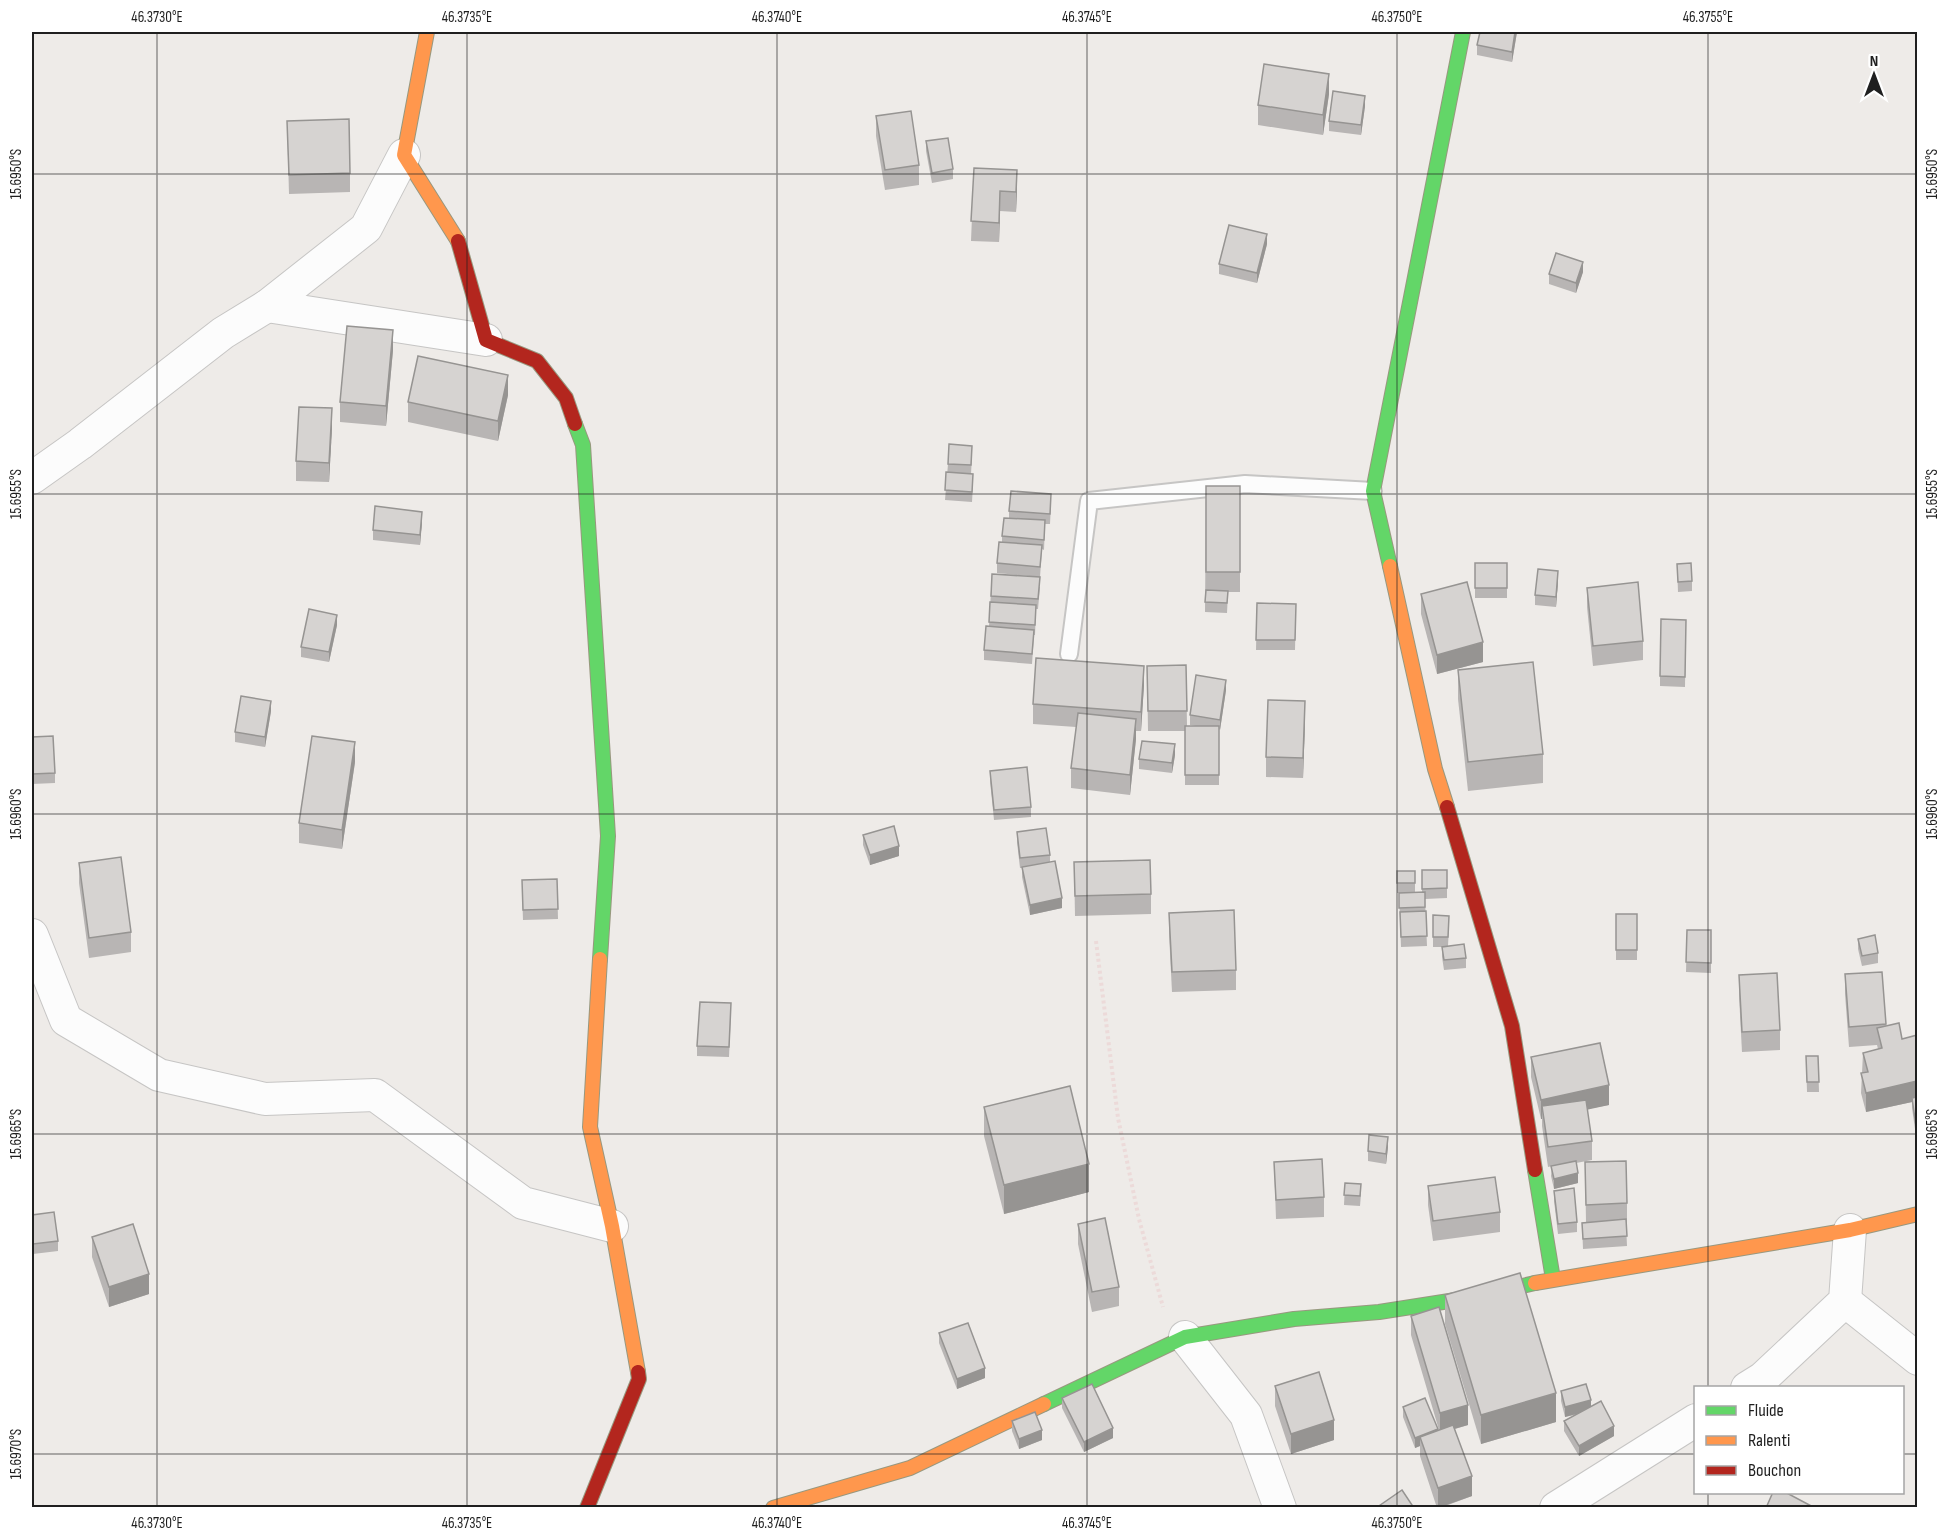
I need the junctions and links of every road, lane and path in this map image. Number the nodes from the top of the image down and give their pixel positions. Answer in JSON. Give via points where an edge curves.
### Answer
{"nodes":[{"id":1,"x":427,"y":32,"type":"edge"},
{"id":2,"x":1463,"y":32,"type":"edge"},
{"id":3,"x":404,"y":154,"type":"junction"},
{"id":4,"x":267,"y":306,"type":"junction"},
{"id":5,"x":486,"y":340,"type":"junction"},
{"id":6,"x":32,"y":478,"type":"edge"},
{"id":7,"x":1373,"y":491,"type":"junction"},
{"id":8,"x":1069,"y":654,"type":"dead end"},
{"id":9,"x":32,"y":935,"type":"edge"},
{"id":10,"x":1096,"y":941,"type":"dead end"},
{"id":11,"x":1917,"y":1214,"type":"edge"},
{"id":12,"x":612,"y":1226,"type":"junction"},
{"id":13,"x":1850,"y":1230,"type":"junction"},
{"id":14,"x":1553,"y":1279,"type":"junction"},
{"id":15,"x":1845,"y":1301,"type":"junction"},
{"id":16,"x":1179,"y":1340,"type":"junction"},
{"id":17,"x":1917,"y":1359,"type":"edge"},
{"id":18,"x":1751,"y":1386,"type":"edge"},
{"id":19,"x":1694,"y":1421,"type":"edge"},
{"id":20,"x":587,"y":1508,"type":"edge"},
{"id":21,"x":773,"y":1508,"type":"edge"},
{"id":22,"x":1280,"y":1508,"type":"edge"},
{"id":23,"x":1556,"y":1508,"type":"edge"}],
"edges":[{"from":1,"to":3,"type":"street"},
{"from":2,"to":7,"type":"street"},
{"from":3,"to":4,"type":"street","via":[[366,228]]},
{"from":3,"to":5,"type":"street","via":[[462,247]]},
{"from":4,"to":5,"type":"street"},
{"from":4,"to":6,"type":"street","via":[[223,333]]},
{"from":5,"to":12,"type":"street","via":[[537,361],[566,398],[583,445],[608,836],[590,1126]]},
{"from":7,"to":8,"type":"lane","via":[[1245,484],[1089,501]]},
{"from":7,"to":14,"type":"street","via":[[1435,769],[1512,1026]]},
{"from":9,"to":12,"type":"street","via":[[66,1020],[159,1075],[265,1099],[375,1095],[523,1203]]},
{"from":10,"to":16,"type":"path","via":[[1118,1118],[1139,1219]]},
{"from":11,"to":13,"type":"street"},
{"from":12,"to":20,"type":"street","via":[[639,1379]]},
{"from":13,"to":14,"type":"street"},
{"from":13,"to":15,"type":"street"},
{"from":14,"to":16,"type":"street","via":[[1390,1311],[1294,1319]]},
{"from":15,"to":17,"type":"street"},
{"from":15,"to":18,"type":"street"},
{"from":16,"to":21,"type":"street","via":[[910,1468]]},
{"from":16,"to":22,"type":"street","via":[[1246,1415]]},
{"from":19,"to":23,"type":"street"}]}
